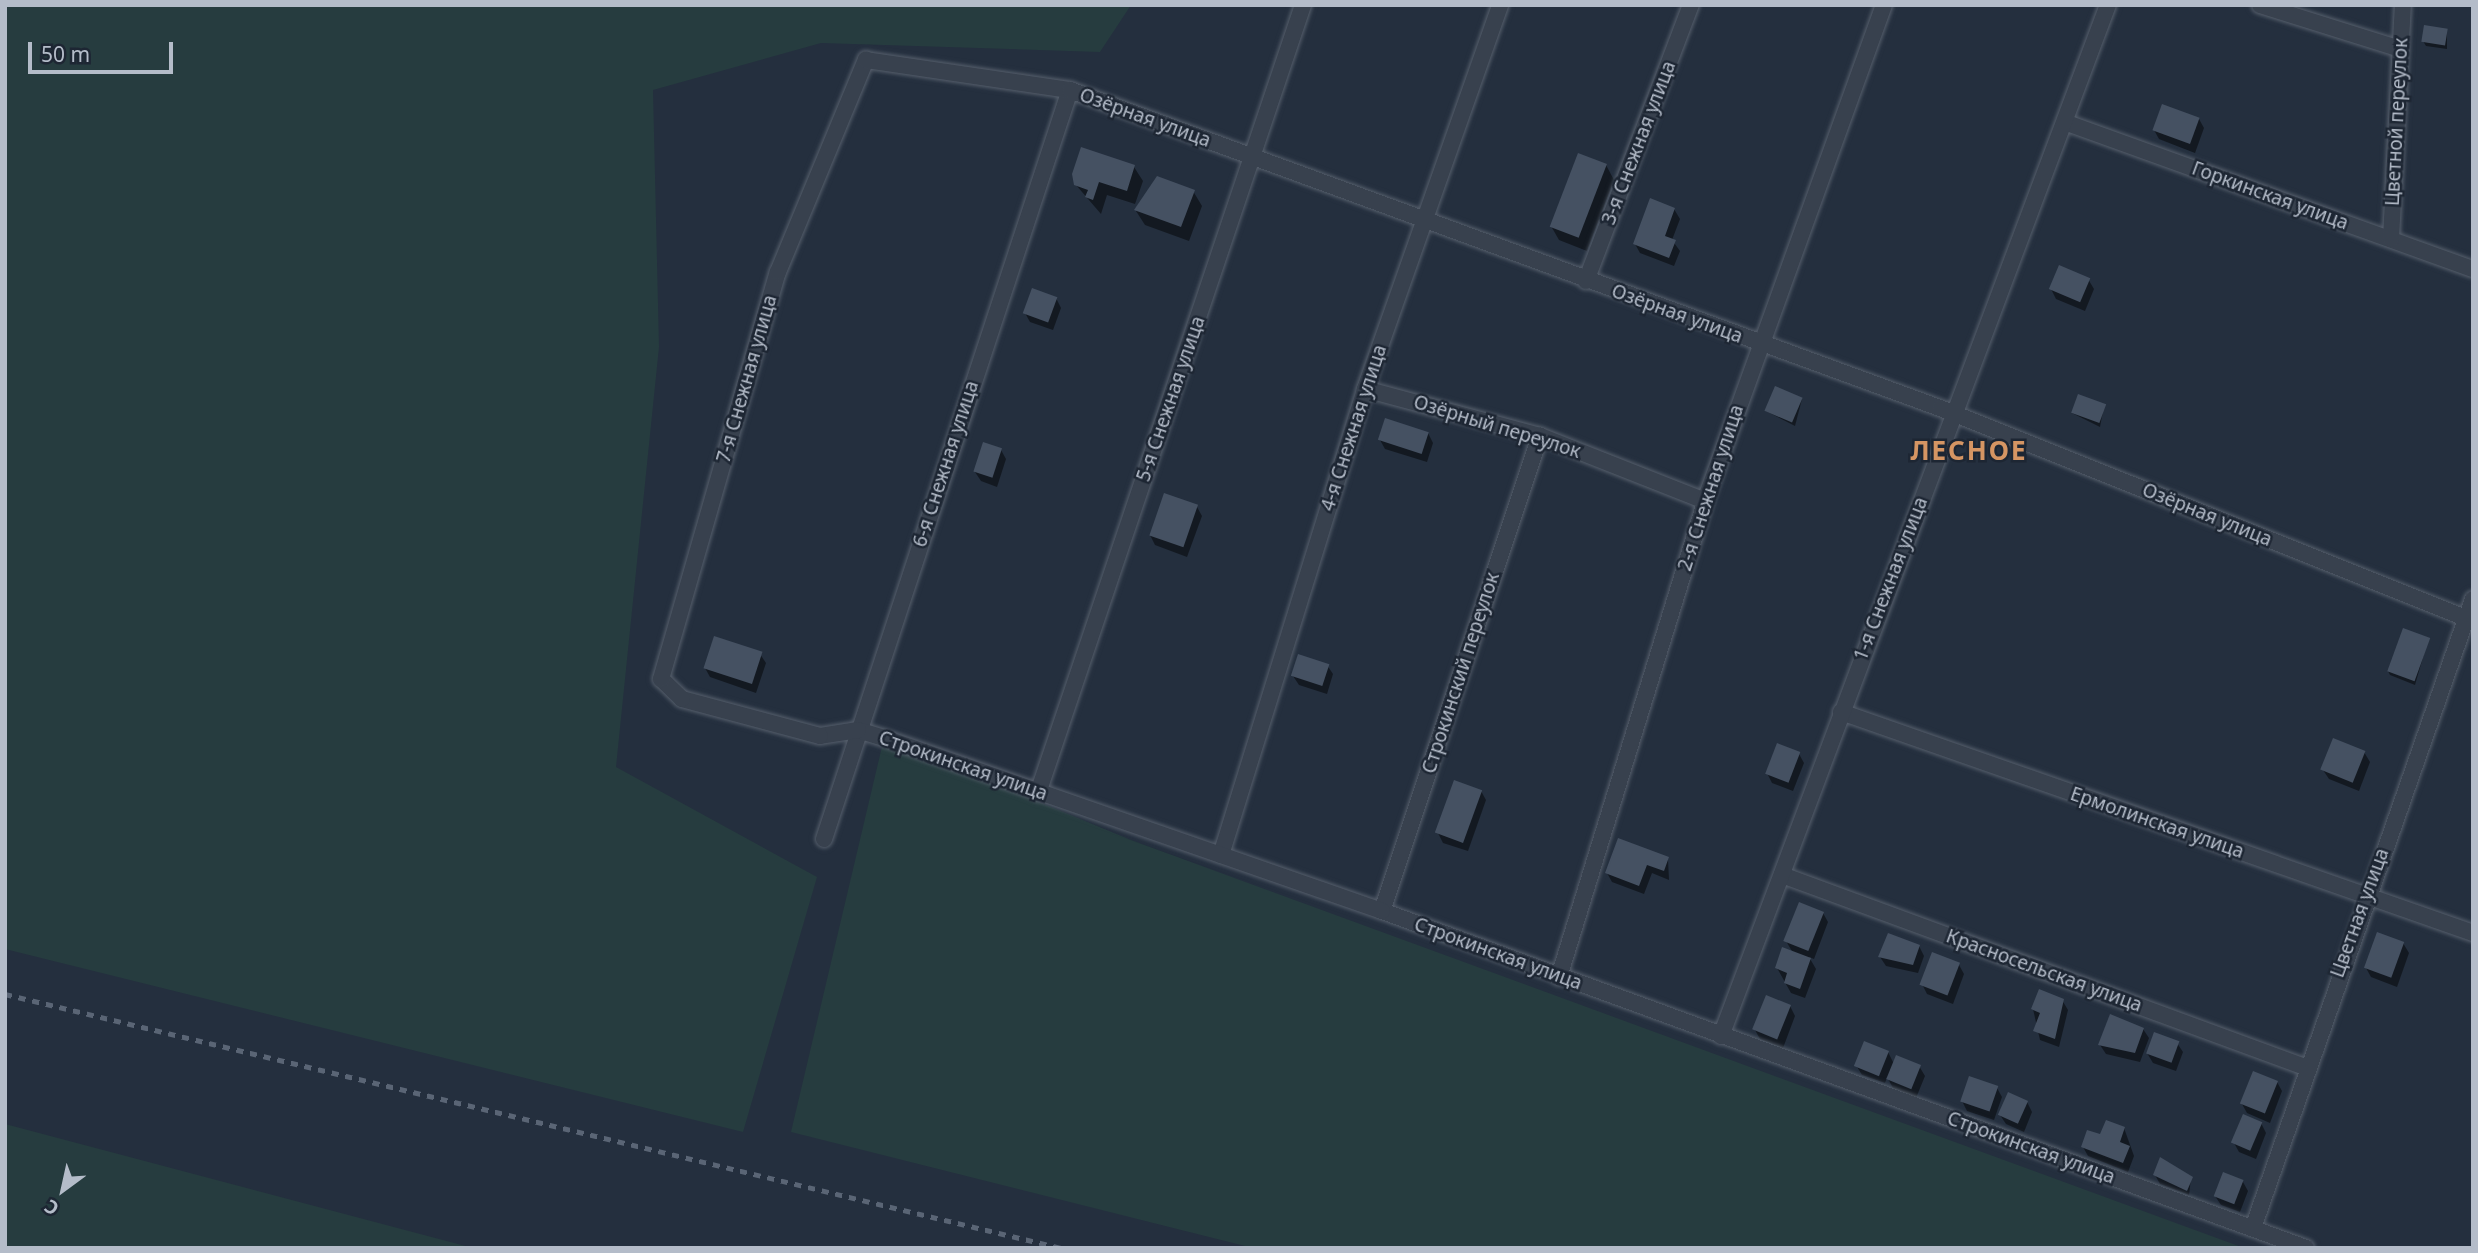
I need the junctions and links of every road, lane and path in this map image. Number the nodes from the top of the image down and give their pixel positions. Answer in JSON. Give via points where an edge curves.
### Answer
{"nodes":[{"id":1,"x":1303,"y":5,"type":"edge"},
{"id":2,"x":1500,"y":5,"type":"edge"},
{"id":3,"x":1691,"y":5,"type":"edge"},
{"id":4,"x":1884,"y":5,"type":"edge"},
{"id":5,"x":2108,"y":5,"type":"edge"},
{"id":6,"x":2260,"y":5,"type":"edge"},
{"id":7,"x":2403,"y":5,"type":"edge"},
{"id":8,"x":2400,"y":50,"type":"junction"},
{"id":9,"x":866,"y":60,"type":"joint"},
{"id":10,"x":1070,"y":90,"type":"junction"},
{"id":11,"x":2067,"y":123,"type":"junction"},
{"id":12,"x":1252,"y":158,"type":"junction"},
{"id":13,"x":1422,"y":219,"type":"junction"},
{"id":14,"x":2391,"y":239,"type":"junction"},
{"id":15,"x":2473,"y":268,"type":"edge"},
{"id":16,"x":1586,"y":281,"type":"junction"},
{"id":17,"x":1759,"y":343,"type":"junction"},
{"id":18,"x":1365,"y":388,"type":"junction"},
{"id":19,"x":1953,"y":414,"type":"junction"},
{"id":20,"x":1540,"y":436,"type":"junction"},
{"id":21,"x":1705,"y":501,"type":"junction"},
{"id":22,"x":2473,"y":599,"type":"edge"},
{"id":23,"x":2470,"y":620,"type":"edge"},
{"id":24,"x":682,"y":699,"type":"joint"},
{"id":25,"x":1841,"y":712,"type":"junction"},
{"id":26,"x":858,"y":730,"type":"junction"},
{"id":27,"x":1038,"y":793,"type":"junction"},
{"id":28,"x":824,"y":839,"type":"dead end"},
{"id":29,"x":1221,"y":855,"type":"junction"},
{"id":30,"x":1782,"y":876,"type":"junction"},
{"id":31,"x":2365,"y":897,"type":"junction"},
{"id":32,"x":1382,"y":911,"type":"junction"},
{"id":33,"x":2473,"y":933,"type":"edge"},
{"id":34,"x":1559,"y":977,"type":"junction"},
{"id":35,"x":1721,"y":1036,"type":"junction"},
{"id":36,"x":2305,"y":1067,"type":"junction"},
{"id":37,"x":2253,"y":1228,"type":"junction"},
{"id":38,"x":2306,"y":1248,"type":"edge"}],
"edges":[{"from":1,"to":12,"type":"street","name":"5-я Снежная улица"},
{"from":2,"to":13,"type":"street","name":"4-я Снежная улица"},
{"from":3,"to":16,"type":"street","name":"3-я Снежная улица"},
{"from":4,"to":17,"type":"street","name":"2-я Снежная улица"},
{"from":5,"to":11,"type":"street","name":"1-я Снежная улица"},
{"from":6,"to":8,"type":"street"},
{"from":7,"to":8,"type":"street","name":"Цветной переулок"},
{"from":8,"to":14,"type":"street","name":"Цветной переулок"},
{"from":9,"to":10,"type":"street","name":"Озёрная улица"},
{"from":9,"to":24,"type":"street","name":"7-я Снежная улица","via":[[778,272],[677,619],[661,679]]},
{"from":10,"to":12,"type":"street","name":"Озёрная улица"},
{"from":10,"to":26,"type":"street","name":"6-я Снежная улица"},
{"from":11,"to":14,"type":"street","name":"Горкинская улица"},
{"from":11,"to":19,"type":"street","name":"1-я Снежная улица"},
{"from":12,"to":13,"type":"street","name":"Озёрная улица"},
{"from":12,"to":27,"type":"street","name":"5-я Снежная улица"},
{"from":13,"to":16,"type":"street","name":"Озёрная улица"},
{"from":13,"to":18,"type":"street","name":"4-я Снежная улица"},
{"from":14,"to":15,"type":"street","name":"Горкинская улица"},
{"from":16,"to":17,"type":"street","name":"Озёрная улица"},
{"from":17,"to":19,"type":"street","name":"Озёрная улица"},
{"from":17,"to":21,"type":"street","name":"2-я Снежная улица"},
{"from":18,"to":20,"type":"street","name":"Озёрный переулок"},
{"from":18,"to":29,"type":"street","name":"4-я Снежная улица"},
{"from":19,"to":23,"type":"street","name":"Озёрная улица"},
{"from":19,"to":25,"type":"street","name":"1-я Снежная улица"},
{"from":20,"to":21,"type":"street","name":"Озёрный переулок"},
{"from":20,"to":32,"type":"street","name":"Строкинский переулок"},
{"from":21,"to":34,"type":"street","name":"2-я Снежная улица"},
{"from":22,"to":23,"type":"street","name":"Цветная улица"},
{"from":23,"to":31,"type":"street","name":"Цветная улица"},
{"from":24,"to":26,"type":"street","name":"Строкинская улица","via":[[820,736]]},
{"from":25,"to":30,"type":"street","name":"1-я Снежная улица"},
{"from":25,"to":31,"type":"street","name":"Ермолинская улица"},
{"from":26,"to":27,"type":"street","name":"Строкинская улица"},
{"from":26,"to":28,"type":"street","name":"6-я Снежная улица"},
{"from":27,"to":29,"type":"street","name":"Строкинская улица"},
{"from":29,"to":32,"type":"street","name":"Строкинская улица"},
{"from":30,"to":35,"type":"street","name":"1-я Снежная улица"},
{"from":30,"to":36,"type":"street","name":"Красносельская улица"},
{"from":31,"to":33,"type":"street","name":"Ермолинская улица"},
{"from":31,"to":36,"type":"street","name":"Цветная улица"},
{"from":32,"to":34,"type":"street","name":"Строкинская улица"},
{"from":34,"to":35,"type":"street","name":"Строкинская улица"},
{"from":35,"to":37,"type":"street","name":"Строкинская улица"},
{"from":36,"to":37,"type":"street","name":"Цветная улица"},
{"from":37,"to":38,"type":"street","name":"Строкинская улица"}]}
